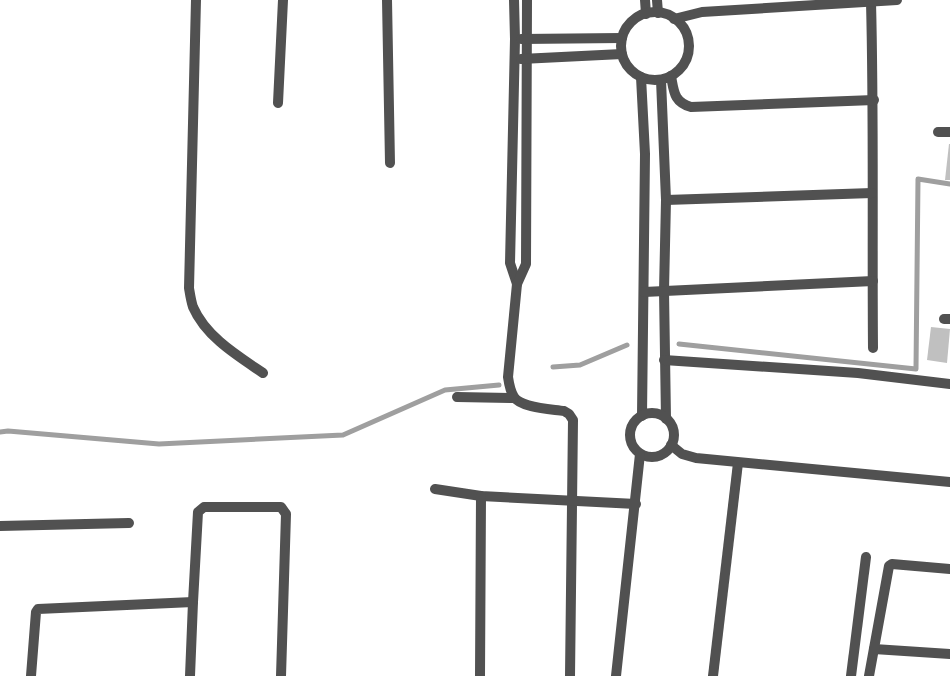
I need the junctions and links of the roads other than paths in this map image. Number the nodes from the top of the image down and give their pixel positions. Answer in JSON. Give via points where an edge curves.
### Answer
{"nodes":[{"id":1,"x":196,"y":0,"type":"edge"},
{"id":2,"x":283,"y":0,"type":"edge"},
{"id":3,"x":387,"y":0,"type":"edge"},
{"id":4,"x":514,"y":0,"type":"edge"},
{"id":5,"x":527,"y":0,"type":"edge"},
{"id":6,"x":645,"y":0,"type":"edge"},
{"id":7,"x":658,"y":0,"type":"edge"},
{"id":8,"x":897,"y":0,"type":"edge"},
{"id":9,"x":871,"y":2,"type":"junction"},
{"id":10,"x":658,"y":13,"type":"junction"},
{"id":11,"x":646,"y":14,"type":"junction"},
{"id":12,"x":674,"y":19,"type":"junction"},
{"id":13,"x":622,"y":38,"type":"junction"},
{"id":14,"x":514,"y":39,"type":"junction"},
{"id":15,"x":527,"y":39,"type":"junction"},
{"id":16,"x":622,"y":54,"type":"junction"},
{"id":17,"x":514,"y":59,"type":"junction"},
{"id":18,"x":528,"y":59,"type":"junction"},
{"id":19,"x":642,"y":77,"type":"junction"},
{"id":20,"x":666,"y":78,"type":"junction"},
{"id":21,"x":874,"y":100,"type":"junction"},
{"id":22,"x":278,"y":103,"type":"dead end"},
{"id":23,"x":938,"y":132,"type":"dead end"},
{"id":24,"x":950,"y":132,"type":"edge"},
{"id":25,"x":390,"y":164,"type":"dead end"},
{"id":26,"x":872,"y":194,"type":"junction"},
{"id":27,"x":666,"y":200,"type":"junction"},
{"id":28,"x":873,"y":281,"type":"junction"},
{"id":29,"x":517,"y":284,"type":"junction"},
{"id":30,"x":664,"y":291,"type":"junction"},
{"id":31,"x":644,"y":292,"type":"junction"},
{"id":32,"x":873,"y":348,"type":"dead end"},
{"id":33,"x":664,"y":360,"type":"junction"},
{"id":34,"x":264,"y":373,"type":"dead end"},
{"id":35,"x":950,"y":384,"type":"edge"},
{"id":36,"x":457,"y":397,"type":"dead end"},
{"id":37,"x":514,"y":398,"type":"junction"},
{"id":38,"x":642,"y":416,"type":"junction"},
{"id":39,"x":666,"y":419,"type":"junction"},
{"id":40,"x":671,"y":445,"type":"junction"},
{"id":41,"x":640,"y":454,"type":"junction"},
{"id":42,"x":738,"y":463,"type":"junction"},
{"id":43,"x":950,"y":482,"type":"edge"},
{"id":44,"x":435,"y":490,"type":"dead end"},
{"id":45,"x":481,"y":496,"type":"junction"},
{"id":46,"x":571,"y":501,"type":"junction"},
{"id":47,"x":636,"y":504,"type":"junction"},
{"id":48,"x":129,"y":523,"type":"dead end"},
{"id":49,"x":0,"y":526,"type":"edge"},
{"id":50,"x":866,"y":557,"type":"dead end"},
{"id":51,"x":950,"y":569,"type":"edge"},
{"id":52,"x":193,"y":602,"type":"junction"},
{"id":53,"x":874,"y":649,"type":"junction"},
{"id":54,"x":950,"y":654,"type":"edge"},
{"id":55,"x":31,"y":676,"type":"edge"},
{"id":56,"x":190,"y":676,"type":"edge"},
{"id":57,"x":281,"y":676,"type":"edge"},
{"id":58,"x":480,"y":676,"type":"edge"},
{"id":59,"x":570,"y":676,"type":"edge"},
{"id":60,"x":616,"y":676,"type":"edge"},
{"id":61,"x":713,"y":676,"type":"edge"},
{"id":62,"x":851,"y":676,"type":"edge"},
{"id":63,"x":868,"y":676,"type":"edge"}],
"edges":[{"from":1,"to":34,"type":"street","via":[[189,288],[193,307],[204,324],[224,345]]},
{"from":2,"to":22,"type":"street"},
{"from":3,"to":25,"type":"street"},
{"from":4,"to":14,"type":"street"},
{"from":5,"to":15,"type":"street"},
{"from":6,"to":11,"type":"street"},
{"from":7,"to":10,"type":"street"},
{"from":8,"to":9,"type":"street"},
{"from":9,"to":12,"type":"street","via":[[702,12]]},
{"from":9,"to":21,"type":"street"},
{"from":10,"to":11,"type":"street"},
{"from":10,"to":12,"type":"street"},
{"from":11,"to":13,"type":"street","via":[[630,24]]},
{"from":12,"to":20,"type":"street","via":[[685,30],[689,51],[683,66]]},
{"from":13,"to":15,"type":"street"},
{"from":13,"to":16,"type":"street"},
{"from":14,"to":15,"type":"street"},
{"from":14,"to":17,"type":"street"},
{"from":15,"to":18,"type":"street"},
{"from":16,"to":18,"type":"street"},
{"from":16,"to":19,"type":"street","via":[[631,70]]},
{"from":17,"to":18,"type":"street"},
{"from":17,"to":29,"type":"street","via":[[510,263]]},
{"from":18,"to":29,"type":"street","via":[[526,264]]},
{"from":19,"to":20,"type":"street","via":[[651,80]]},
{"from":19,"to":31,"type":"street"},
{"from":20,"to":21,"type":"street","via":[[676,99],[691,107]]},
{"from":20,"to":27,"type":"street"},
{"from":21,"to":26,"type":"street"},
{"from":23,"to":24,"type":"street"},
{"from":26,"to":27,"type":"street"},
{"from":26,"to":28,"type":"street"},
{"from":27,"to":30,"type":"street"},
{"from":28,"to":30,"type":"street"},
{"from":28,"to":32,"type":"street"},
{"from":29,"to":37,"type":"street","via":[[508,377]]},
{"from":30,"to":31,"type":"street"},
{"from":30,"to":33,"type":"street"},
{"from":31,"to":38,"type":"street"},
{"from":33,"to":35,"type":"street","via":[[858,373]]},
{"from":33,"to":39,"type":"street"},
{"from":36,"to":37,"type":"street"},
{"from":37,"to":46,"type":"street","via":[[521,404],[564,410],[573,420]]},
{"from":38,"to":39,"type":"street","via":[[653,413]]},
{"from":38,"to":41,"type":"street","via":[[634,422],[630,436],[631,443]]},
{"from":39,"to":40,"type":"street","via":[[673,431]]},
{"from":40,"to":41,"type":"street","via":[[656,457]]},
{"from":40,"to":42,"type":"street","via":[[682,454],[696,458]]},
{"from":41,"to":47,"type":"street"},
{"from":42,"to":43,"type":"street"},
{"from":42,"to":61,"type":"street"},
{"from":44,"to":45,"type":"street"},
{"from":45,"to":46,"type":"street"},
{"from":45,"to":58,"type":"street"},
{"from":46,"to":47,"type":"street"},
{"from":46,"to":59,"type":"street"},
{"from":47,"to":60,"type":"street"},
{"from":48,"to":49,"type":"street"},
{"from":50,"to":62,"type":"street"},
{"from":51,"to":53,"type":"street","via":[[888,566]]},
{"from":52,"to":55,"type":"street","via":[[38,608]]},
{"from":52,"to":56,"type":"street"},
{"from":52,"to":57,"type":"street","via":[[198,514],[202,508],[281,506],[286,514]]},
{"from":53,"to":54,"type":"street"},
{"from":53,"to":63,"type":"street"}]}
